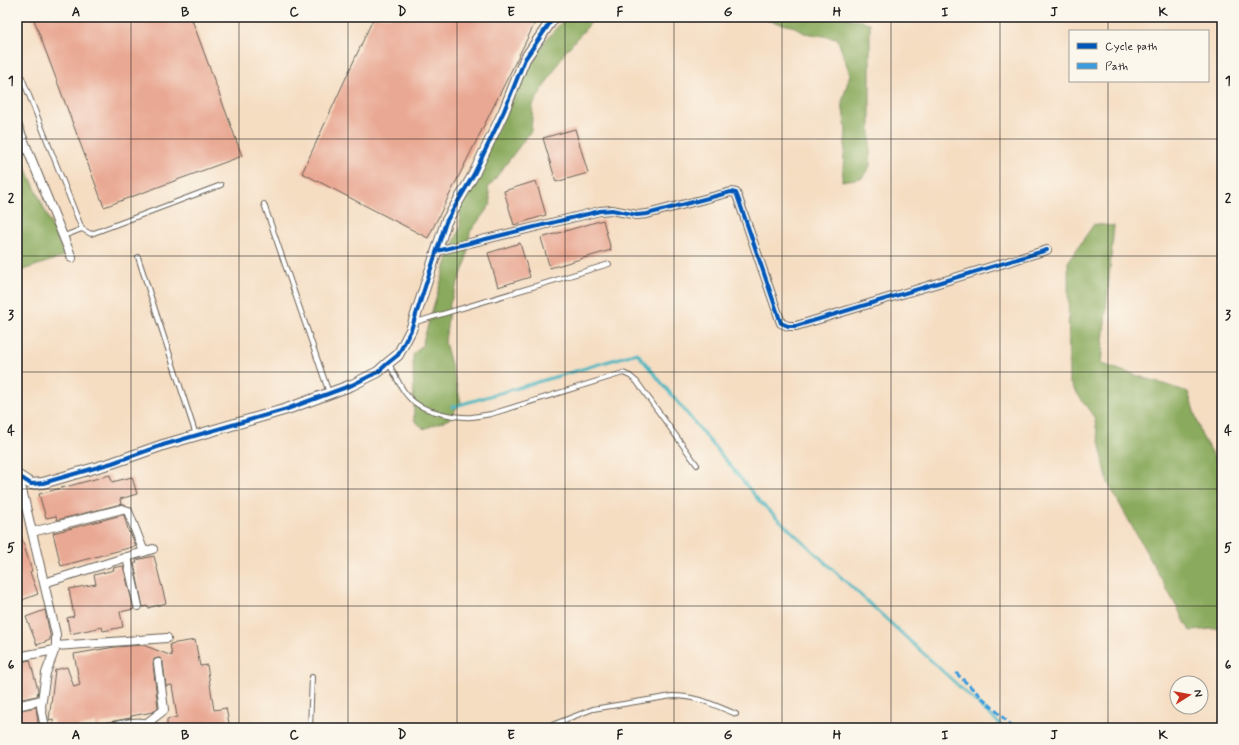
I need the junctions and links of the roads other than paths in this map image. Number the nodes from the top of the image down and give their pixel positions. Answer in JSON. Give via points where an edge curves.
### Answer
{"nodes":[{"id":1,"x":554,"y":17,"type":"edge"},
{"id":2,"x":17,"y":65,"type":"edge"},
{"id":3,"x":17,"y":124,"type":"edge"},
{"id":4,"x":221,"y":185,"type":"dead end"},
{"id":5,"x":264,"y":204,"type":"dead end"},
{"id":6,"x":82,"y":229,"type":"junction"},
{"id":7,"x":64,"y":236,"type":"junction"},
{"id":8,"x":1047,"y":250,"type":"dead end"},
{"id":9,"x":437,"y":251,"type":"junction"},
{"id":10,"x":72,"y":258,"type":"dead end"},
{"id":11,"x":138,"y":258,"type":"dead end"},
{"id":12,"x":609,"y":264,"type":"dead end"},
{"id":13,"x":413,"y":323,"type":"junction"},
{"id":14,"x":388,"y":363,"type":"junction"},
{"id":15,"x":329,"y":393,"type":"junction"},
{"id":16,"x":196,"y":435,"type":"junction"},
{"id":17,"x":697,"y":465,"type":"dead end"},
{"id":18,"x":18,"y":476,"type":"edge"},
{"id":19,"x":32,"y":532,"type":"junction"},
{"id":20,"x":128,"y":557,"type":"junction"},
{"id":21,"x":44,"y":583,"type":"junction"},
{"id":22,"x":138,"y":606,"type":"dead end"},
{"id":23,"x":167,"y":638,"type":"dead end"},
{"id":24,"x":55,"y":648,"type":"junction"},
{"id":25,"x":17,"y":657,"type":"edge"},
{"id":26,"x":158,"y":663,"type":"dead end"},
{"id":27,"x":312,"y":677,"type":"dead end"},
{"id":28,"x":42,"y":700,"type":"junction"},
{"id":29,"x":17,"y":706,"type":"edge"},
{"id":30,"x":736,"y":714,"type":"dead end"},
{"id":31,"x":147,"y":723,"type":"junction"},
{"id":32,"x":45,"y":728,"type":"edge"},
{"id":33,"x":104,"y":728,"type":"edge"},
{"id":34,"x":155,"y":728,"type":"edge"},
{"id":35,"x":310,"y":728,"type":"edge"},
{"id":36,"x":544,"y":728,"type":"edge"}],
"edges":[{"from":1,"to":9,"type":"street","via":[[526,59],[474,174],[446,222]]},
{"from":2,"to":6,"type":"lane"},
{"from":3,"to":7,"type":"street"},
{"from":4,"to":6,"type":"lane","via":[[91,234]]},
{"from":5,"to":15,"type":"lane"},
{"from":6,"to":7,"type":"lane"},
{"from":7,"to":10,"type":"street"},
{"from":8,"to":9,"type":"street","via":[[796,326],[781,323],[736,193],[730,192],[642,214],[600,211]]},
{"from":9,"to":13,"type":"street"},
{"from":11,"to":16,"type":"lane"},
{"from":12,"to":13,"type":"lane"},
{"from":13,"to":14,"type":"street","via":[[398,355]]},
{"from":14,"to":15,"type":"street","via":[[378,372]]},
{"from":14,"to":17,"type":"lane","via":[[413,402],[426,409],[458,417],[491,414],[623,374],[630,376]]},
{"from":15,"to":16,"type":"street","via":[[287,409]]},
{"from":16,"to":18,"type":"street","via":[[43,483],[31,484]]},
{"from":18,"to":19,"type":"street"},
{"from":19,"to":20,"type":"street","via":[[125,509],[148,550]]},
{"from":19,"to":21,"type":"street"},
{"from":20,"to":21,"type":"street"},
{"from":20,"to":22,"type":"street"},
{"from":21,"to":24,"type":"street","via":[[56,634]]},
{"from":23,"to":24,"type":"street"},
{"from":24,"to":25,"type":"street"},
{"from":24,"to":28,"type":"street","via":[[46,673]]},
{"from":26,"to":31,"type":"street","via":[[164,710]]},
{"from":27,"to":35,"type":"lane"},
{"from":28,"to":29,"type":"street"},
{"from":28,"to":32,"type":"street","via":[[41,712]]},
{"from":30,"to":36,"type":"lane","via":[[697,698],[672,696],[593,709]]},
{"from":31,"to":33,"type":"street"},
{"from":31,"to":34,"type":"street"}]}
